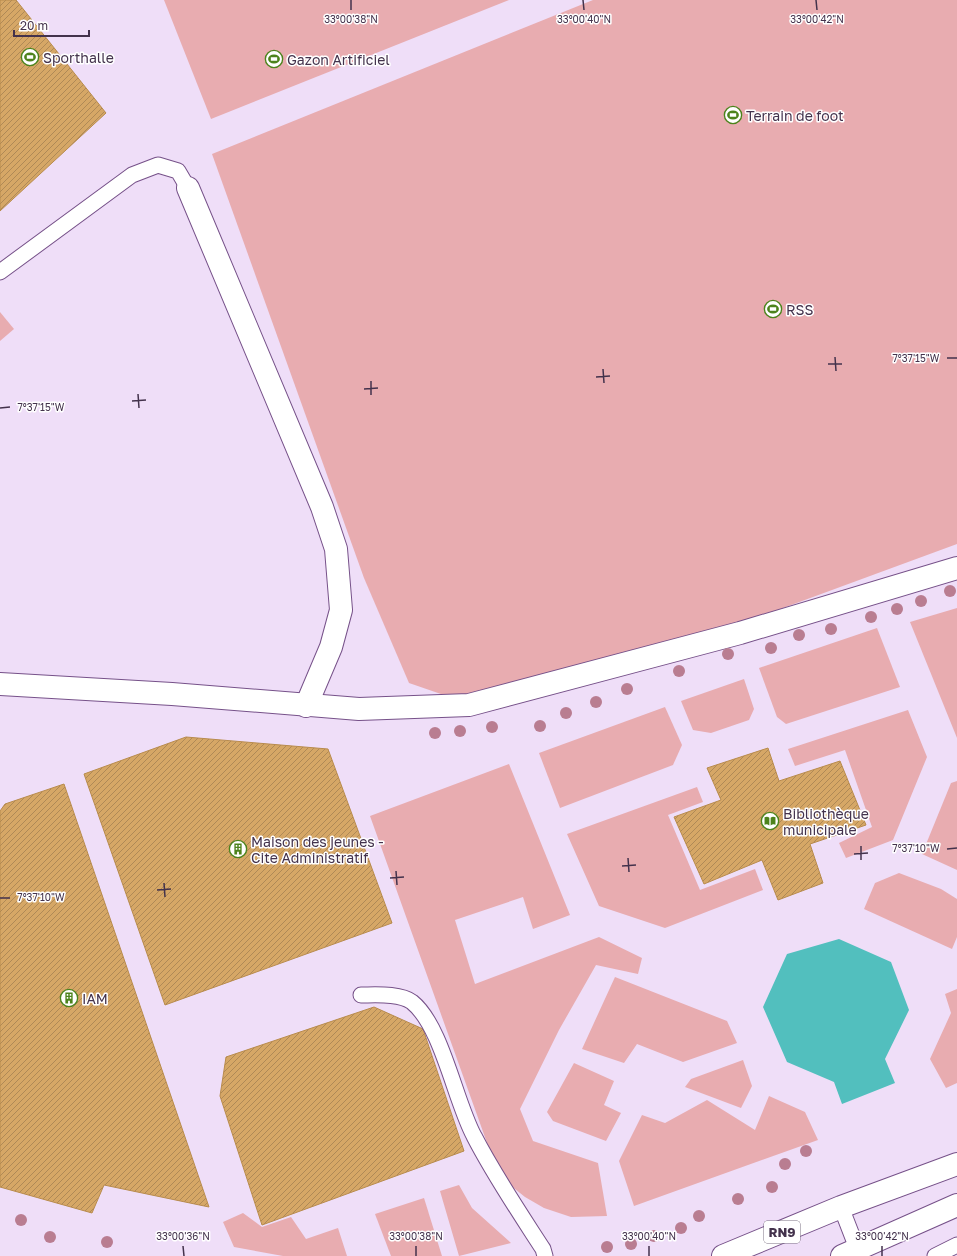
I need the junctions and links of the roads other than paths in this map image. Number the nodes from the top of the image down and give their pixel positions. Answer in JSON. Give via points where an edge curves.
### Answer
{"nodes":[{"id":1,"x":188,"y":188,"type":"joint"},
{"id":2,"x":0,"y":272,"type":"edge"},
{"id":3,"x":957,"y":568,"type":"edge"},
{"id":4,"x":0,"y":684,"type":"edge"},
{"id":5,"x":306,"y":706,"type":"junction"},
{"id":6,"x":362,"y":995,"type":"dead end"},
{"id":7,"x":956,"y":1167,"type":"edge"},
{"id":8,"x":957,"y":1205,"type":"edge"},
{"id":9,"x":841,"y":1207,"type":"junction"},
{"id":10,"x":957,"y":1245,"type":"edge"},
{"id":11,"x":853,"y":1254,"type":"edge"},
{"id":12,"x":545,"y":1256,"type":"edge"},
{"id":13,"x":723,"y":1256,"type":"edge"},
{"id":14,"x":935,"y":1256,"type":"edge"}],
"edges":[{"from":1,"to":2,"type":"lane","via":[[178,171],[158,165],[132,175]]},
{"from":1,"to":5,"type":"street","via":[[322,507],[336,549],[341,610],[331,647]]},
{"from":3,"to":5,"type":"street","via":[[740,633],[470,705],[359,710]]},
{"from":4,"to":5,"type":"street","via":[[172,694]]},
{"from":6,"to":12,"type":"lane","via":[[390,995],[411,1002],[430,1024],[473,1134]]},
{"from":7,"to":9,"type":"street","number":"RN9"},
{"from":8,"to":11,"type":"street"},
{"from":9,"to":11,"type":"lane"},
{"from":9,"to":13,"type":"street","number":"RN9"},
{"from":10,"to":14,"type":"lane"}]}
